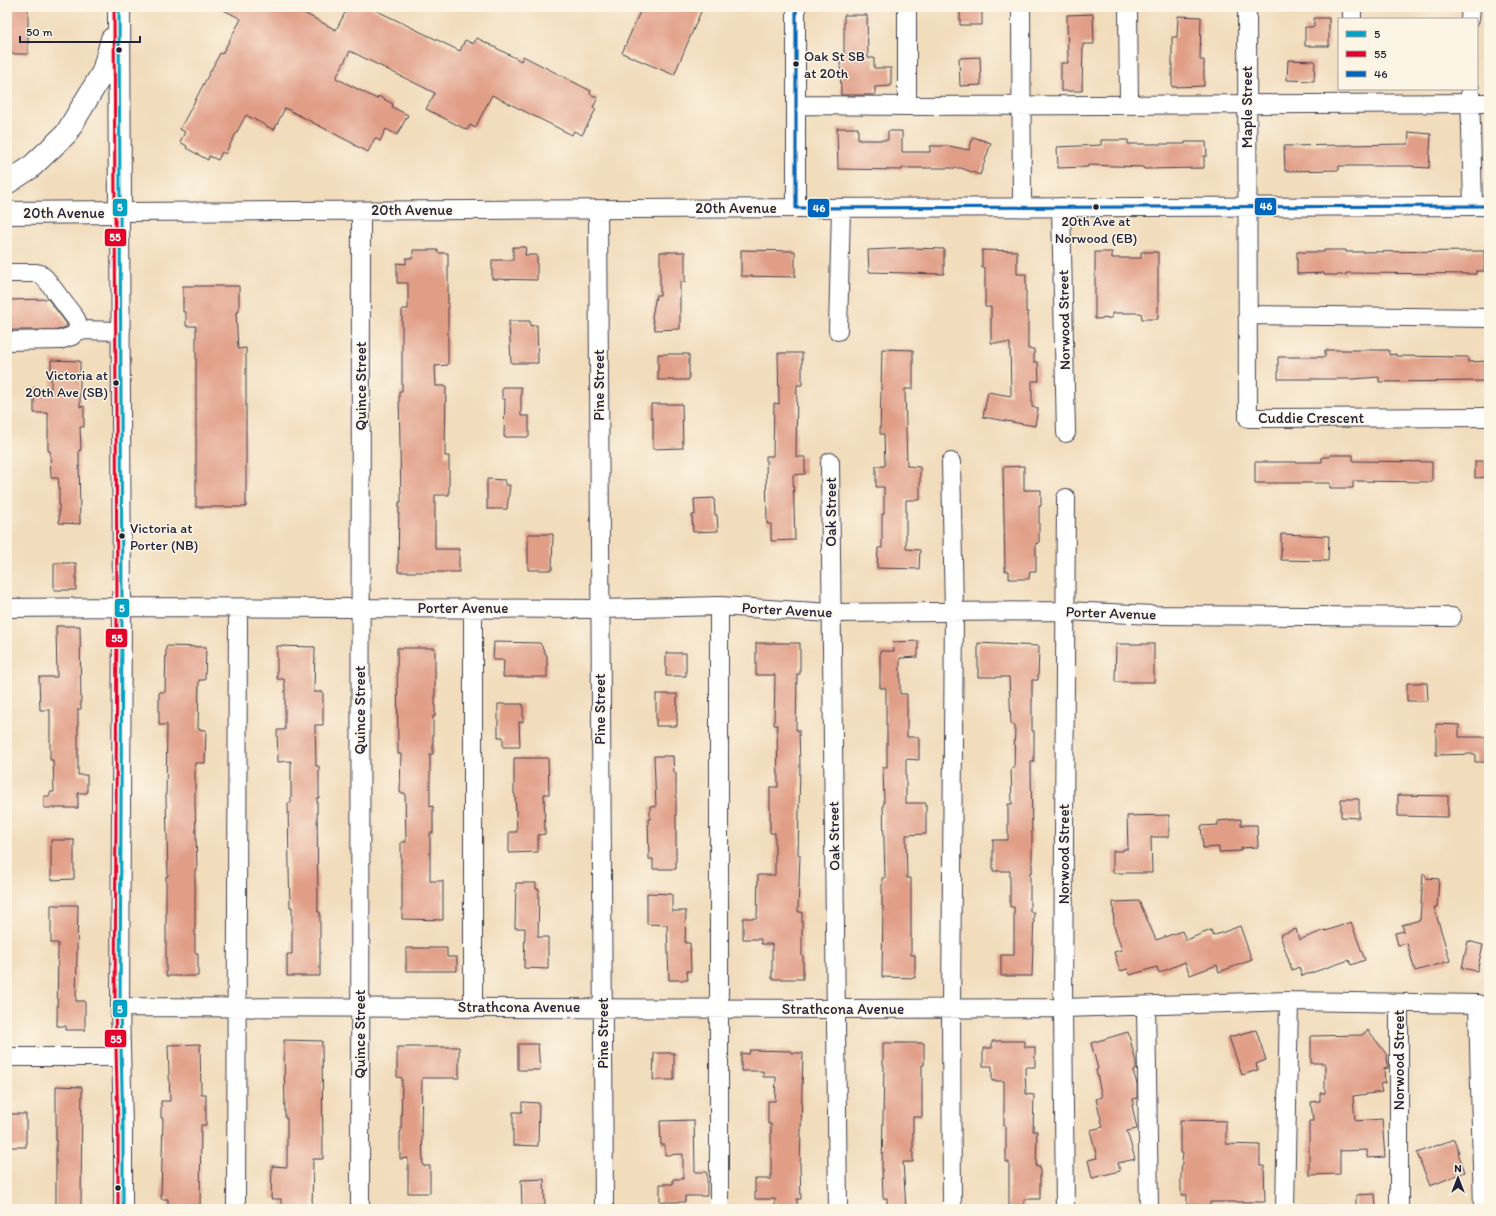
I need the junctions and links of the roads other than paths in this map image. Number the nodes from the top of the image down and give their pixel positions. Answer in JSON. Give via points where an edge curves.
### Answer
{"nodes":[{"id":1,"x":796,"y":7,"type":"edge"},
{"id":2,"x":907,"y":7,"type":"edge"},
{"id":3,"x":1021,"y":7,"type":"edge"},
{"id":4,"x":1128,"y":7,"type":"edge"},
{"id":5,"x":1247,"y":7,"type":"edge"},
{"id":6,"x":1352,"y":7,"type":"edge"},
{"id":7,"x":1471,"y":7,"type":"edge"},
{"id":8,"x":119,"y":11,"type":"edge"},
{"id":9,"x":1352,"y":18,"type":"edge"},
{"id":10,"x":1470,"y":18,"type":"edge"},
{"id":11,"x":1351,"y":96,"type":"edge"},
{"id":12,"x":1470,"y":96,"type":"edge"},
{"id":13,"x":1489,"y":103,"type":"edge"},
{"id":14,"x":1129,"y":104,"type":"junction"},
{"id":15,"x":1247,"y":104,"type":"junction"},
{"id":16,"x":796,"y":105,"type":"junction"},
{"id":17,"x":907,"y":106,"type":"junction"},
{"id":18,"x":1021,"y":106,"type":"junction"},
{"id":19,"x":7,"y":183,"type":"edge"},
{"id":20,"x":1481,"y":206,"type":"edge"},
{"id":21,"x":1022,"y":207,"type":"junction"},
{"id":22,"x":1061,"y":207,"type":"junction"},
{"id":23,"x":1248,"y":207,"type":"junction"},
{"id":24,"x":796,"y":208,"type":"junction"},
{"id":25,"x":841,"y":208,"type":"junction"},
{"id":26,"x":598,"y":209,"type":"junction"},
{"id":27,"x":361,"y":211,"type":"junction"},
{"id":28,"x":120,"y":212,"type":"junction"},
{"id":29,"x":7,"y":213,"type":"edge"},
{"id":30,"x":7,"y":273,"type":"edge"},
{"id":31,"x":1248,"y":315,"type":"junction"},
{"id":32,"x":1489,"y":318,"type":"edge"},
{"id":33,"x":78,"y":330,"type":"junction"},
{"id":34,"x":121,"y":331,"type":"junction"},
{"id":35,"x":838,"y":331,"type":"dead end"},
{"id":36,"x":7,"y":341,"type":"edge"},
{"id":37,"x":1489,"y":418,"type":"edge"},
{"id":38,"x":1066,"y":433,"type":"dead end"},
{"id":39,"x":830,"y":462,"type":"dead end"},
{"id":40,"x":951,"y":462,"type":"dead end"},
{"id":41,"x":1066,"y":498,"type":"dead end"},
{"id":42,"x":718,"y":606,"type":"junction"},
{"id":43,"x":122,"y":607,"type":"junction"},
{"id":44,"x":7,"y":608,"type":"edge"},
{"id":45,"x":238,"y":608,"type":"junction"},
{"id":46,"x":473,"y":608,"type":"junction"},
{"id":47,"x":360,"y":609,"type":"junction"},
{"id":48,"x":600,"y":609,"type":"junction"},
{"id":49,"x":954,"y":611,"type":"junction"},
{"id":50,"x":1065,"y":611,"type":"junction"},
{"id":51,"x":831,"y":613,"type":"junction"},
{"id":52,"x":1452,"y":617,"type":"dead end"},
{"id":53,"x":1289,"y":1002,"type":"junction"},
{"id":54,"x":1399,"y":1002,"type":"junction"},
{"id":55,"x":236,"y":1006,"type":"junction"},
{"id":56,"x":1146,"y":1006,"type":"junction"},
{"id":57,"x":120,"y":1007,"type":"junction"},
{"id":58,"x":360,"y":1007,"type":"junction"},
{"id":59,"x":473,"y":1007,"type":"junction"},
{"id":60,"x":603,"y":1008,"type":"junction"},
{"id":61,"x":951,"y":1008,"type":"junction"},
{"id":62,"x":1063,"y":1008,"type":"junction"},
{"id":63,"x":719,"y":1009,"type":"junction"},
{"id":64,"x":836,"y":1009,"type":"junction"},
{"id":65,"x":7,"y":1057,"type":"edge"},
{"id":66,"x":121,"y":1057,"type":"junction"},
{"id":67,"x":123,"y":1209,"type":"edge"},
{"id":68,"x":236,"y":1209,"type":"edge"},
{"id":69,"x":360,"y":1209,"type":"edge"},
{"id":70,"x":604,"y":1209,"type":"edge"},
{"id":71,"x":719,"y":1209,"type":"edge"},
{"id":72,"x":838,"y":1209,"type":"edge"},
{"id":73,"x":952,"y":1209,"type":"edge"},
{"id":74,"x":1065,"y":1209,"type":"edge"},
{"id":75,"x":1149,"y":1209,"type":"edge"},
{"id":76,"x":1285,"y":1209,"type":"edge"},
{"id":77,"x":1399,"y":1209,"type":"edge"},
{"id":78,"x":1483,"y":1209,"type":"edge"}],
"edges":[{"from":1,"to":16,"type":"street"},
{"from":2,"to":17,"type":"street"},
{"from":3,"to":18,"type":"street"},
{"from":4,"to":14,"type":"street"},
{"from":5,"to":15,"type":"street","name":"Maple Street"},
{"from":6,"to":9,"type":"street"},
{"from":7,"to":10,"type":"street"},
{"from":8,"to":19,"type":"highway","via":[[103,72],[66,134],[30,168]]},
{"from":8,"to":28,"type":"highway"},
{"from":11,"to":12,"type":"street"},
{"from":11,"to":15,"type":"street"},
{"from":12,"to":13,"type":"street"},
{"from":12,"to":20,"type":"street"},
{"from":14,"to":15,"type":"street"},
{"from":14,"to":18,"type":"street"},
{"from":15,"to":23,"type":"street","name":"Maple Street"},
{"from":16,"to":17,"type":"street"},
{"from":16,"to":24,"type":"street"},
{"from":17,"to":18,"type":"street"},
{"from":18,"to":21,"type":"street"},
{"from":20,"to":23,"type":"street","name":"20th Avenue"},
{"from":21,"to":22,"type":"street","name":"20th Avenue"},
{"from":21,"to":25,"type":"street","name":"20th Avenue"},
{"from":22,"to":23,"type":"street","name":"20th Avenue"},
{"from":22,"to":38,"type":"street","name":"Norwood Street"},
{"from":23,"to":31,"type":"street","name":"Cuddie Crescent"},
{"from":24,"to":25,"type":"street","name":"20th Avenue"},
{"from":24,"to":26,"type":"street","name":"20th Avenue"},
{"from":25,"to":35,"type":"street"},
{"from":26,"to":27,"type":"street","name":"20th Avenue"},
{"from":26,"to":48,"type":"street","name":"Pine Street"},
{"from":27,"to":28,"type":"street","name":"20th Avenue"},
{"from":27,"to":47,"type":"street","name":"Quince Street"},
{"from":28,"to":29,"type":"highway","name":"20th Avenue"},
{"from":28,"to":34,"type":"street"},
{"from":30,"to":33,"type":"street","via":[[40,274],[45,278],[76,319]]},
{"from":31,"to":32,"type":"street"},
{"from":31,"to":37,"type":"street","name":"Cuddie Crescent","via":[[1248,418]]},
{"from":33,"to":34,"type":"street"},
{"from":33,"to":36,"type":"street","via":[[72,336],[60,340]]},
{"from":34,"to":43,"type":"street"},
{"from":39,"to":51,"type":"street","name":"Oak Street"},
{"from":40,"to":49,"type":"street"},
{"from":41,"to":50,"type":"street","name":"Norwood Street"},
{"from":42,"to":48,"type":"street","name":"Porter Avenue"},
{"from":42,"to":51,"type":"street","name":"Porter Avenue"},
{"from":42,"to":63,"type":"street"},
{"from":43,"to":44,"type":"street","name":"Porter Avenue"},
{"from":43,"to":45,"type":"street","name":"Porter Avenue"},
{"from":43,"to":57,"type":"street"},
{"from":45,"to":47,"type":"street","name":"Porter Avenue"},
{"from":45,"to":55,"type":"street"},
{"from":46,"to":47,"type":"street","name":"Porter Avenue"},
{"from":46,"to":48,"type":"street","name":"Porter Avenue"},
{"from":46,"to":59,"type":"street"},
{"from":47,"to":58,"type":"street","name":"Quince Street"},
{"from":48,"to":60,"type":"street","name":"Pine Street"},
{"from":49,"to":50,"type":"street","name":"Porter Avenue"},
{"from":49,"to":51,"type":"street","name":"Porter Avenue"},
{"from":49,"to":61,"type":"street"},
{"from":50,"to":52,"type":"street","name":"Porter Avenue","via":[[1154,615]]},
{"from":50,"to":62,"type":"street","name":"Norwood Street"},
{"from":51,"to":64,"type":"street","name":"Oak Street"},
{"from":53,"to":54,"type":"street","name":"Strathcona Avenue"},
{"from":53,"to":56,"type":"street","name":"Strathcona Avenue"},
{"from":53,"to":76,"type":"street"},
{"from":54,"to":77,"type":"street","name":"Norwood Street"},
{"from":54,"to":78,"type":"street","name":"Norwood Street","via":[[1478,1004]]},
{"from":55,"to":57,"type":"street","name":"Strathcona Avenue"},
{"from":55,"to":58,"type":"street","name":"Strathcona Avenue"},
{"from":55,"to":68,"type":"street"},
{"from":56,"to":62,"type":"street","name":"Strathcona Avenue"},
{"from":56,"to":75,"type":"street"},
{"from":57,"to":66,"type":"street"},
{"from":58,"to":59,"type":"street","name":"Strathcona Avenue"},
{"from":58,"to":69,"type":"street","name":"Quince Street"},
{"from":59,"to":60,"type":"street","name":"Strathcona Avenue"},
{"from":60,"to":63,"type":"street","name":"Strathcona Avenue"},
{"from":60,"to":70,"type":"street","name":"Pine Street"},
{"from":61,"to":62,"type":"street","name":"Strathcona Avenue"},
{"from":61,"to":64,"type":"street","name":"Strathcona Avenue"},
{"from":61,"to":73,"type":"street"},
{"from":62,"to":74,"type":"street","name":"Norwood Street"},
{"from":63,"to":64,"type":"street","name":"Strathcona Avenue"},
{"from":63,"to":71,"type":"street"},
{"from":64,"to":72,"type":"street","name":"Oak Street"},
{"from":65,"to":66,"type":"street"},
{"from":66,"to":67,"type":"street"}]}
